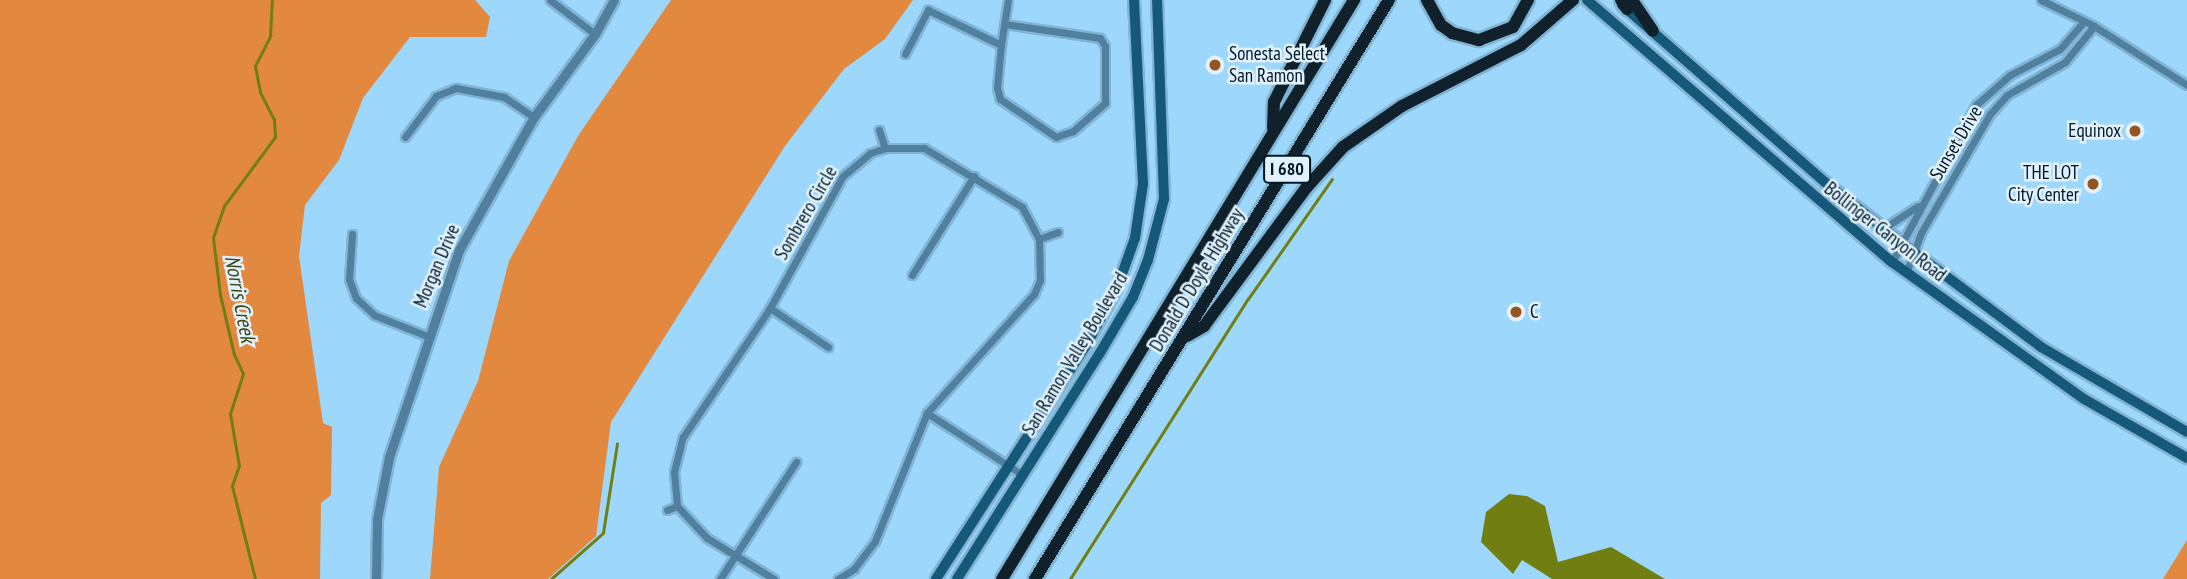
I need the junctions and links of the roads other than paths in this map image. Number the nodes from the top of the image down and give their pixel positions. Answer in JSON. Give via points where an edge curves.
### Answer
{"nodes":[{"id":1,"x":550,"y":0,"type":"edge"},
{"id":2,"x":614,"y":0,"type":"edge"},
{"id":3,"x":1008,"y":0,"type":"edge"},
{"id":4,"x":1134,"y":0,"type":"edge"},
{"id":5,"x":1157,"y":0,"type":"edge"},
{"id":6,"x":1325,"y":0,"type":"edge"},
{"id":7,"x":1354,"y":0,"type":"edge"},
{"id":8,"x":1389,"y":0,"type":"edge"},
{"id":9,"x":1427,"y":0,"type":"edge"},
{"id":10,"x":1528,"y":0,"type":"edge"},
{"id":11,"x":1573,"y":0,"type":"edge"},
{"id":12,"x":1587,"y":0,"type":"edge"},
{"id":13,"x":1616,"y":0,"type":"edge"},
{"id":14,"x":2041,"y":0,"type":"edge"},
{"id":15,"x":1627,"y":3,"type":"edge"},
{"id":16,"x":1004,"y":24,"type":"junction"},
{"id":17,"x":2082,"y":24,"type":"junction"},
{"id":18,"x":2094,"y":26,"type":"junction"},
{"id":19,"x":1653,"y":31,"type":"joint"},
{"id":20,"x":595,"y":34,"type":"junction"},
{"id":21,"x":1001,"y":45,"type":"junction"},
{"id":22,"x":905,"y":54,"type":"dead end"},
{"id":23,"x":2187,"y":85,"type":"edge"},
{"id":24,"x":534,"y":117,"type":"junction"},
{"id":25,"x":880,"y":130,"type":"dead end"},
{"id":26,"x":1273,"y":132,"type":"junction"},
{"id":27,"x":405,"y":137,"type":"dead end"},
{"id":28,"x":885,"y":148,"type":"junction"},
{"id":29,"x":974,"y":176,"type":"junction"},
{"id":30,"x":1923,"y":201,"type":"junction"},
{"id":31,"x":1884,"y":228,"type":"junction"},
{"id":32,"x":1058,"y":232,"type":"dead end"},
{"id":33,"x":352,"y":234,"type":"dead end"},
{"id":34,"x":1039,"y":239,"type":"junction"},
{"id":35,"x":1902,"y":243,"type":"junction"},
{"id":36,"x":1914,"y":253,"type":"junction"},
{"id":37,"x":1892,"y":262,"type":"junction"},
{"id":38,"x":1906,"y":273,"type":"junction"},
{"id":39,"x":912,"y":275,"type":"dead end"},
{"id":40,"x":770,"y":308,"type":"junction"},
{"id":41,"x":427,"y":336,"type":"junction"},
{"id":42,"x":1185,"y":337,"type":"junction"},
{"id":43,"x":828,"y":347,"type":"dead end"},
{"id":44,"x":927,"y":412,"type":"junction"},
{"id":45,"x":2187,"y":432,"type":"edge"},
{"id":46,"x":2187,"y":458,"type":"edge"},
{"id":47,"x":796,"y":462,"type":"dead end"},
{"id":48,"x":1008,"y":465,"type":"junction"},
{"id":49,"x":1023,"y":475,"type":"junction"},
{"id":50,"x":677,"y":506,"type":"junction"},
{"id":51,"x":667,"y":510,"type":"dead end"},
{"id":52,"x":734,"y":556,"type":"junction"},
{"id":53,"x":376,"y":579,"type":"edge"},
{"id":54,"x":720,"y":579,"type":"edge"},
{"id":55,"x":774,"y":579,"type":"edge"},
{"id":56,"x":838,"y":579,"type":"edge"},
{"id":57,"x":936,"y":579,"type":"edge"},
{"id":58,"x":957,"y":579,"type":"edge"},
{"id":59,"x":1002,"y":579,"type":"edge"},
{"id":60,"x":1035,"y":579,"type":"edge"}],
"edges":[{"from":1,"to":20,"type":"street"},
{"from":2,"to":20,"type":"street","name":"Morgan Drive"},
{"from":3,"to":16,"type":"street"},
{"from":4,"to":48,"type":"main road","name":"San Ramon Valley Boulevard","via":[[1143,184],[1135,238],[1117,288],[1094,331]]},
{"from":5,"to":49,"type":"main road","name":"San Ramon Valley Boulevard","via":[[1166,157],[1161,218],[1133,298]]},
{"from":6,"to":26,"type":"highway","via":[[1274,102]]},
{"from":7,"to":26,"type":"highway","name":"Donald D Doyle Highway","number":"I 680"},
{"from":8,"to":42,"type":"highway","name":"Donald D Doyle Highway","number":"I 680"},
{"from":9,"to":10,"type":"highway","via":[[1432,14],[1451,33],[1479,40],[1513,27]]},
{"from":11,"to":42,"type":"highway","via":[[1521,45],[1402,106],[1343,147],[1307,187],[1204,326]]},
{"from":12,"to":37,"type":"main road","name":"Bollinger Canyon Road"},
{"from":13,"to":15,"type":"main road"},
{"from":14,"to":17,"type":"street"},
{"from":15,"to":19,"type":"highway"},
{"from":16,"to":21,"type":"street"},
{"from":16,"to":21,"type":"street","via":[[1100,38],[1105,46],[1105,103],[1073,131],[1056,137],[1000,99]]},
{"from":17,"to":18,"type":"street"},
{"from":17,"to":30,"type":"street","name":"Sunset Drive","via":[[2045,60],[2010,75],[1987,92]]},
{"from":18,"to":23,"type":"street"},
{"from":18,"to":36,"type":"street","name":"Sunset Drive","via":[[2065,62],[2007,95],[1990,114]]},
{"from":19,"to":31,"type":"main road","name":"Bollinger Canyon Road"},
{"from":20,"to":24,"type":"street","name":"Morgan Drive"},
{"from":21,"to":22,"type":"street","via":[[928,10]]},
{"from":24,"to":27,"type":"street","via":[[504,97],[456,88],[436,96]]},
{"from":24,"to":41,"type":"street","name":"Morgan Drive","via":[[459,250]]},
{"from":25,"to":28,"type":"street"},
{"from":26,"to":59,"type":"highway","name":"Donald D Doyle Highway","number":"I 680"},
{"from":28,"to":29,"type":"street","via":[[924,148]]},
{"from":28,"to":40,"type":"street","name":"Sombrero Circle","via":[[870,153],[843,176]]},
{"from":29,"to":34,"type":"street","via":[[1022,207]]},
{"from":29,"to":39,"type":"street"},
{"from":30,"to":31,"type":"street","name":"Sunset Drive","via":[[1898,223]]},
{"from":30,"to":35,"type":"street","name":"Sunset Drive"},
{"from":31,"to":35,"type":"main road","name":"Bollinger Canyon Road"},
{"from":32,"to":34,"type":"street"},
{"from":33,"to":41,"type":"street","via":[[349,279],[356,298],[374,315]]},
{"from":34,"to":44,"type":"street","via":[[1043,257],[1034,295]]},
{"from":35,"to":36,"type":"main road","name":"Bollinger Canyon Road"},
{"from":35,"to":37,"type":"street","name":"Sunset Drive"},
{"from":36,"to":38,"type":"street","name":"Sunset Drive"},
{"from":36,"to":45,"type":"main road","name":"Bollinger Canyon Road","via":[[2041,347]]},
{"from":37,"to":38,"type":"main road","name":"Bollinger Canyon Road"},
{"from":38,"to":46,"type":"main road","name":"Bollinger Canyon Road","via":[[2084,399]]},
{"from":40,"to":43,"type":"street"},
{"from":40,"to":50,"type":"street","name":"Sombrero Circle","via":[[682,437],[674,472]]},
{"from":41,"to":53,"type":"street","name":"Morgan Drive","via":[[389,457],[377,519]]},
{"from":42,"to":60,"type":"highway","name":"Donald D Doyle Highway","number":"I 680"},
{"from":44,"to":48,"type":"street"},
{"from":44,"to":56,"type":"street","via":[[875,541],[854,569]]},
{"from":47,"to":52,"type":"street"},
{"from":48,"to":49,"type":"street"},
{"from":48,"to":57,"type":"main road","name":"San Ramon Valley Boulevard"},
{"from":49,"to":58,"type":"main road","name":"San Ramon Valley Boulevard"},
{"from":50,"to":51,"type":"street"},
{"from":50,"to":52,"type":"street","via":[[699,531]]},
{"from":52,"to":54,"type":"street"},
{"from":52,"to":55,"type":"street"}]}
